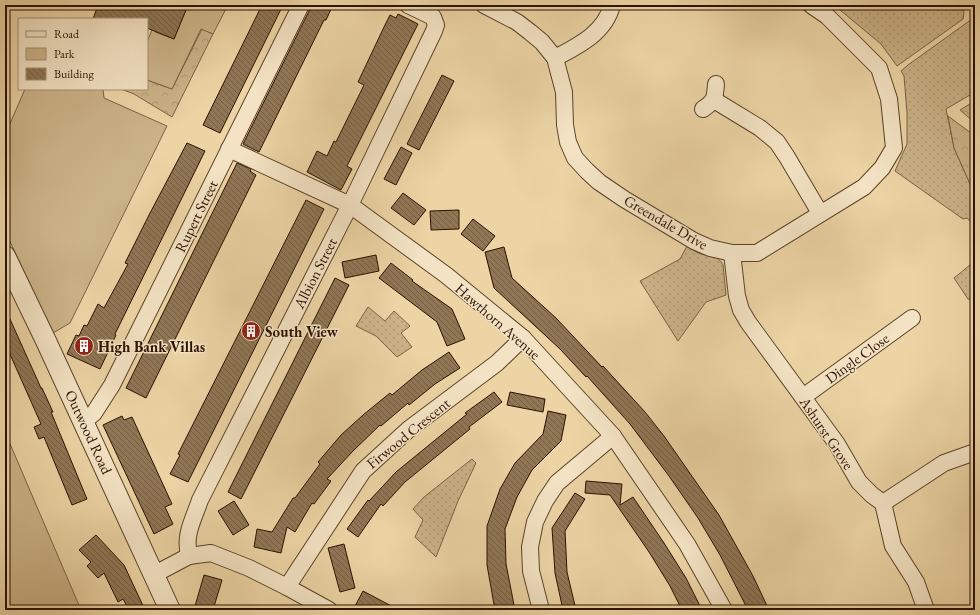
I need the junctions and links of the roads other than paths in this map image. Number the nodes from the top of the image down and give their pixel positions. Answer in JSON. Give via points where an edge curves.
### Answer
{"nodes":[{"id":1,"x":301,"y":5,"type":"edge"},
{"id":2,"x":408,"y":5,"type":"edge"},
{"id":3,"x":484,"y":5,"type":"edge"},
{"id":4,"x":612,"y":5,"type":"edge"},
{"id":5,"x":811,"y":5,"type":"edge"},
{"id":6,"x":831,"y":10,"type":"edge"},
{"id":7,"x":555,"y":58,"type":"junction"},
{"id":8,"x":716,"y":84,"type":"dead end"},
{"id":9,"x":229,"y":149,"type":"junction"},
{"id":10,"x":350,"y":205,"type":"junction"},
{"id":11,"x":820,"y":213,"type":"junction"},
{"id":12,"x":732,"y":253,"type":"junction"},
{"id":13,"x":5,"y":256,"type":"edge"},
{"id":14,"x":912,"y":318,"type":"dead end"},
{"id":15,"x":523,"y":338,"type":"junction"},
{"id":16,"x":802,"y":397,"type":"junction"},
{"id":17,"x":84,"y":422,"type":"junction"},
{"id":18,"x":613,"y":436,"type":"junction"},
{"id":19,"x":975,"y":452,"type":"edge"},
{"id":20,"x":883,"y":503,"type":"junction"},
{"id":21,"x":189,"y":556,"type":"junction"},
{"id":22,"x":153,"y":575,"type":"junction"},
{"id":23,"x":287,"y":587,"type":"junction"},
{"id":24,"x":170,"y":610,"type":"edge"},
{"id":25,"x":329,"y":610,"type":"edge"},
{"id":26,"x":541,"y":610,"type":"edge"},
{"id":27,"x":724,"y":610,"type":"edge"},
{"id":28,"x":926,"y":610,"type":"edge"}],
"edges":[{"from":1,"to":9,"type":"street","name":"Rupert Street"},
{"from":2,"to":10,"type":"street","name":"Albion Street","via":[[431,15],[436,25]]},
{"from":3,"to":7,"type":"street","name":"Greendale Drive","via":[[530,32]]},
{"from":4,"to":7,"type":"street","via":[[610,13],[598,31],[579,46]]},
{"from":5,"to":6,"type":"street","name":"Greendale Drive"},
{"from":6,"to":11,"type":"street","name":"Greendale Drive","via":[[879,68],[889,99],[894,148],[882,168],[864,187]]},
{"from":7,"to":12,"type":"street","name":"Greendale Drive","via":[[564,92],[568,142],[575,158],[586,171],[624,200],[694,241]]},
{"from":8,"to":11,"type":"street","via":[[715,95],[708,104],[760,128],[777,142]]},
{"from":9,"to":10,"type":"street","name":"Hawthorn Avenue"},
{"from":9,"to":17,"type":"street","name":"Rupert Street","via":[[112,385],[94,413]]},
{"from":10,"to":15,"type":"street","name":"Hawthorn Avenue","via":[[446,275]]},
{"from":10,"to":21,"type":"street","name":"Albion Street","via":[[200,500],[187,535]]},
{"from":11,"to":12,"type":"street","name":"Greendale Drive","via":[[757,253]]},
{"from":12,"to":16,"type":"street","name":"Ashurst Grove","via":[[741,310]]},
{"from":13,"to":17,"type":"street","name":"Outwood Road"},
{"from":14,"to":16,"type":"street","name":"Dingle Close"},
{"from":15,"to":18,"type":"street","name":"Hawthorn Avenue"},
{"from":15,"to":23,"type":"street","name":"Firwood Crescent","via":[[497,363],[409,429],[362,471]]},
{"from":16,"to":20,"type":"street","name":"Ashurst Grove","via":[[837,444],[859,482]]},
{"from":17,"to":22,"type":"street","name":"Outwood Road"},
{"from":18,"to":26,"type":"street","via":[[557,483],[544,501],[535,522],[530,547],[531,571]]},
{"from":18,"to":27,"type":"street","name":"Hawthorn Avenue","via":[[687,544]]},
{"from":19,"to":20,"type":"street","via":[[944,463]]},
{"from":20,"to":28,"type":"street","via":[[892,546],[916,582]]},
{"from":21,"to":22,"type":"street"},
{"from":21,"to":23,"type":"street","via":[[211,553]]},
{"from":22,"to":24,"type":"street","name":"Outwood Road"},
{"from":23,"to":25,"type":"street"}]}
